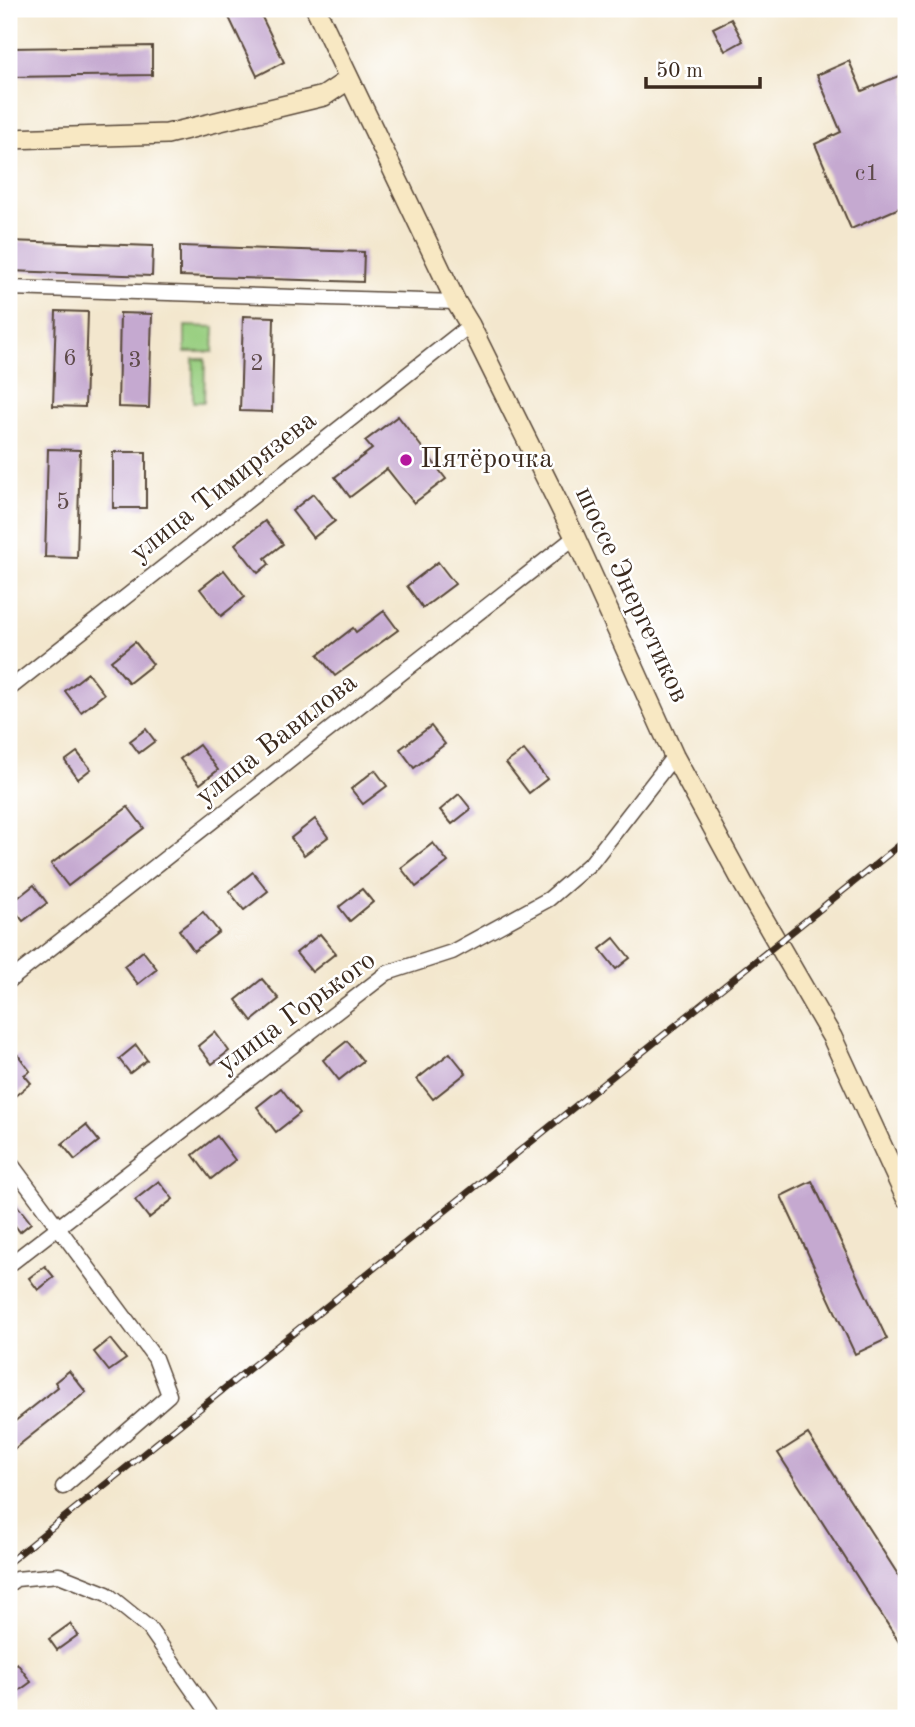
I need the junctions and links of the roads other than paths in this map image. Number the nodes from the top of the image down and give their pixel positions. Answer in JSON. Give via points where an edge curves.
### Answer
{"nodes":[{"id":1,"x":316,"y":9,"type":"edge"},
{"id":2,"x":348,"y":80,"type":"junction"},
{"id":3,"x":9,"y":139,"type":"edge"},
{"id":4,"x":9,"y":288,"type":"edge"},
{"id":5,"x":456,"y":302,"type":"junction"},
{"id":6,"x":470,"y":325,"type":"junction"},
{"id":7,"x":575,"y":537,"type":"junction"},
{"id":8,"x":9,"y":689,"type":"edge"},
{"id":9,"x":674,"y":756,"type":"junction"},
{"id":10,"x":9,"y":981,"type":"edge"},
{"id":11,"x":9,"y":1161,"type":"edge"},
{"id":12,"x":906,"y":1198,"type":"edge"},
{"id":13,"x":57,"y":1226,"type":"junction"},
{"id":14,"x":9,"y":1265,"type":"edge"},
{"id":15,"x":63,"y":1487,"type":"dead end"},
{"id":16,"x":9,"y":1584,"type":"edge"},
{"id":17,"x":212,"y":1718,"type":"edge"}],
"edges":[{"from":1,"to":2,"type":"main road","name":"шоссе Энергетиков"},
{"from":2,"to":3,"type":"main road","via":[[324,96],[167,134]]},
{"from":2,"to":5,"type":"main road","name":"шоссе Энергетиков"},
{"from":4,"to":5,"type":"street"},
{"from":5,"to":6,"type":"main road","name":"шоссе Энергетиков"},
{"from":6,"to":7,"type":"main road","name":"шоссе Энергетиков"},
{"from":6,"to":8,"type":"street","name":"улица Тимирязева"},
{"from":7,"to":9,"type":"main road","name":"шоссе Энергетиков"},
{"from":7,"to":10,"type":"street","name":"улица Вавилова"},
{"from":9,"to":12,"type":"main road","name":"шоссе Энергетиков","via":[[832,1037]]},
{"from":9,"to":13,"type":"street","name":"улица Горького","via":[[592,862],[549,899],[452,952],[387,973]]},
{"from":11,"to":13,"type":"street"},
{"from":13,"to":14,"type":"street","name":"улица Горького"},
{"from":13,"to":15,"type":"street","via":[[155,1358],[169,1395]]},
{"from":16,"to":17,"type":"street","via":[[16,1579],[59,1575],[107,1594],[149,1628]]}]}
